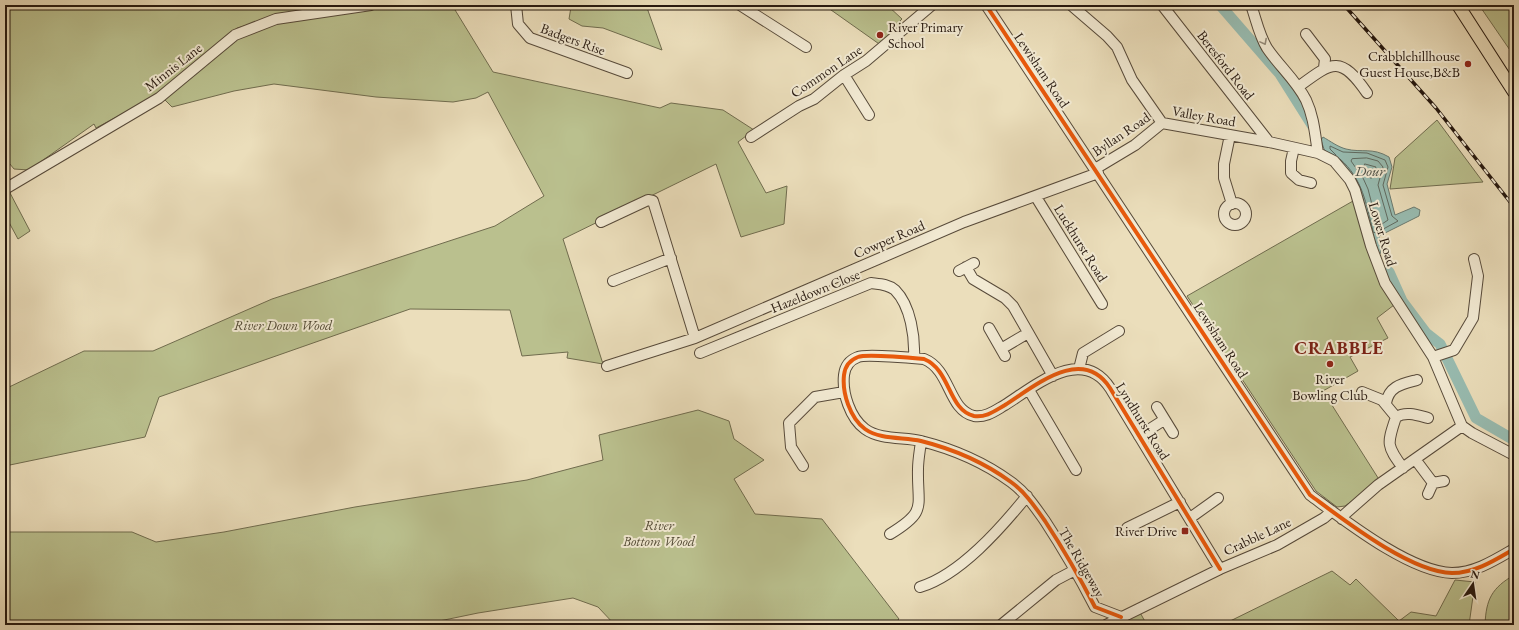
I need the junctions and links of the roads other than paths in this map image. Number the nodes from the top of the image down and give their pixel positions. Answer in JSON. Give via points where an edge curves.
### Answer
{"nodes":[{"id":1,"x":371,"y":5,"type":"edge"},
{"id":2,"x":516,"y":5,"type":"edge"},
{"id":3,"x":740,"y":5,"type":"edge"},
{"id":4,"x":932,"y":5,"type":"edge"},
{"id":5,"x":986,"y":5,"type":"edge"},
{"id":6,"x":1071,"y":5,"type":"edge"},
{"id":7,"x":1162,"y":5,"type":"edge"},
{"id":8,"x":1251,"y":5,"type":"edge"},
{"id":9,"x":1458,"y":5,"type":"edge"},
{"id":10,"x":1306,"y":34,"type":"dead end"},
{"id":11,"x":806,"y":47,"type":"dead end"},
{"id":12,"x":1324,"y":68,"type":"junction"},
{"id":13,"x":623,"y":70,"type":"dead end"},
{"id":14,"x":844,"y":75,"type":"junction"},
{"id":15,"x":1298,"y":87,"type":"junction"},
{"id":16,"x":1367,"y":92,"type":"dead end"},
{"id":17,"x":1514,"y":92,"type":"edge"},
{"id":18,"x":869,"y":115,"type":"dead end"},
{"id":19,"x":1162,"y":123,"type":"junction"},
{"id":20,"x":1230,"y":135,"type":"junction"},
{"id":21,"x":750,"y":137,"type":"dead end"},
{"id":22,"x":1269,"y":142,"type":"junction"},
{"id":23,"x":1294,"y":148,"type":"junction"},
{"id":24,"x":1318,"y":154,"type":"junction"},
{"id":25,"x":1097,"y":171,"type":"junction"},
{"id":26,"x":1311,"y":183,"type":"dead end"},
{"id":27,"x":5,"y":189,"type":"edge"},
{"id":28,"x":1036,"y":197,"type":"junction"},
{"id":29,"x":1232,"y":204,"type":"dead end"},
{"id":30,"x":601,"y":222,"type":"dead end"},
{"id":31,"x":671,"y":258,"type":"junction"},
{"id":32,"x":1474,"y":259,"type":"dead end"},
{"id":33,"x":966,"y":267,"type":"dead end"},
{"id":34,"x":613,"y":280,"type":"dead end"},
{"id":35,"x":1102,"y":304,"type":"dead end"},
{"id":36,"x":988,"y":328,"type":"dead end"},
{"id":37,"x":1119,"y":331,"type":"dead end"},
{"id":38,"x":1028,"y":333,"type":"junction"},
{"id":39,"x":694,"y":338,"type":"junction"},
{"id":40,"x":700,"y":353,"type":"dead end"},
{"id":41,"x":1436,"y":356,"type":"junction"},
{"id":42,"x":914,"y":358,"type":"junction"},
{"id":43,"x":848,"y":363,"type":"joint"},
{"id":44,"x":607,"y":366,"type":"dead end"},
{"id":45,"x":1079,"y":369,"type":"junction"},
{"id":46,"x":1053,"y":376,"type":"junction"},
{"id":47,"x":1417,"y":380,"type":"dead end"},
{"id":48,"x":1029,"y":390,"type":"junction"},
{"id":49,"x":844,"y":392,"type":"junction"},
{"id":50,"x":1362,"y":392,"type":"dead end"},
{"id":51,"x":1386,"y":403,"type":"junction"},
{"id":52,"x":1157,"y":407,"type":"dead end"},
{"id":53,"x":1396,"y":417,"type":"junction"},
{"id":54,"x":1428,"y":418,"type":"dead end"},
{"id":55,"x":1164,"y":420,"type":"junction"},
{"id":56,"x":1462,"y":426,"type":"junction"},
{"id":57,"x":1173,"y":433,"type":"dead end"},
{"id":58,"x":1139,"y":436,"type":"junction"},
{"id":59,"x":921,"y":441,"type":"junction"},
{"id":60,"x":1514,"y":455,"type":"edge"},
{"id":61,"x":1415,"y":459,"type":"junction"},
{"id":62,"x":803,"y":466,"type":"dead end"},
{"id":63,"x":1403,"y":468,"type":"junction"},
{"id":64,"x":1076,"y":470,"type":"dead end"},
{"id":65,"x":1444,"y":481,"type":"dead end"},
{"id":66,"x":1433,"y":483,"type":"junction"},
{"id":67,"x":1428,"y":494,"type":"dead end"},
{"id":68,"x":1027,"y":496,"type":"junction"},
{"id":69,"x":1218,"y":498,"type":"dead end"},
{"id":70,"x":1180,"y":502,"type":"junction"},
{"id":71,"x":1332,"y":511,"type":"junction"},
{"id":72,"x":1190,"y":518,"type":"junction"},
{"id":73,"x":1342,"y":519,"type":"junction"},
{"id":74,"x":1127,"y":528,"type":"dead end"},
{"id":75,"x":890,"y":534,"type":"dead end"},
{"id":76,"x":1514,"y":549,"type":"edge"},
{"id":77,"x":1220,"y":568,"type":"junction"},
{"id":78,"x":1075,"y":570,"type":"junction"},
{"id":79,"x":920,"y":587,"type":"dead end"},
{"id":80,"x":1121,"y":617,"type":"junction"},
{"id":81,"x":1001,"y":625,"type":"edge"},
{"id":82,"x":1106,"y":625,"type":"edge"}],
"edges":[{"from":1,"to":27,"type":"street","name":"Minnis Lane","via":[[276,20],[236,35],[159,98]]},
{"from":2,"to":13,"type":"street","name":"Badgers Rise","via":[[518,24],[530,38]]},
{"from":3,"to":11,"type":"street"},
{"from":4,"to":14,"type":"street","name":"Common Lane","via":[[866,61]]},
{"from":5,"to":25,"type":"street","name":"Lewisham Road"},
{"from":6,"to":19,"type":"street","name":"Valley Road","via":[[1117,47],[1132,80]]},
{"from":7,"to":22,"type":"street","name":"Beresford Road"},
{"from":8,"to":15,"type":"street","one_way":true,"via":[[1261,36]]},
{"from":9,"to":17,"type":"main road"},
{"from":10,"to":12,"type":"street","via":[[1325,59]]},
{"from":12,"to":15,"type":"street"},
{"from":12,"to":16,"type":"street","via":[[1346,68]]},
{"from":14,"to":18,"type":"street"},
{"from":14,"to":21,"type":"street","name":"Common Lane","via":[[814,99]]},
{"from":15,"to":24,"type":"street","via":[[1313,121]]},
{"from":19,"to":20,"type":"street","name":"Valley Road"},
{"from":19,"to":25,"type":"street","name":"Byllan Road"},
{"from":20,"to":22,"type":"street","name":"Valley Road"},
{"from":20,"to":29,"type":"street","via":[[1224,178]]},
{"from":22,"to":23,"type":"street","name":"Valley Road"},
{"from":23,"to":24,"type":"street","name":"Valley Road"},
{"from":23,"to":26,"type":"street","via":[[1292,173],[1299,180]]},
{"from":24,"to":41,"type":"street","name":"Lower Road","via":[[1334,161],[1350,180],[1385,283]]},
{"from":25,"to":28,"type":"street","name":"Cowper Road"},
{"from":25,"to":71,"type":"street","name":"Lewisham Road","via":[[1310,495]]},
{"from":28,"to":35,"type":"street","name":"Luckhurst Road"},
{"from":28,"to":39,"type":"street","name":"Cowper Road","via":[[964,222]]},
{"from":30,"to":31,"type":"street","via":[[648,200],[653,201]]},
{"from":31,"to":34,"type":"street"},
{"from":31,"to":39,"type":"street"},
{"from":32,"to":41,"type":"street","via":[[1478,276],[1473,318],[1454,350]]},
{"from":33,"to":38,"type":"street","via":[[972,279],[1005,298],[1013,306]]},
{"from":36,"to":38,"type":"street","via":[[1003,352]]},
{"from":37,"to":45,"type":"street","via":[[1083,353]]},
{"from":38,"to":46,"type":"street"},
{"from":39,"to":44,"type":"street","name":"Cowper Road"},
{"from":40,"to":42,"type":"street","name":"Hazeldown Close","via":[[871,283],[884,284],[899,296],[914,333]]},
{"from":41,"to":56,"type":"street","name":"Lower Road"},
{"from":42,"to":43,"type":"street","name":"Lyndhurst Road","via":[[860,356]]},
{"from":42,"to":48,"type":"street","name":"Lyndhurst Road","via":[[924,359],[936,366],[958,406],[976,416],[991,413]]},
{"from":43,"to":49,"type":"street","name":"The Ridgeway","via":[[844,374]]},
{"from":45,"to":46,"type":"street","name":"Lyndhurst Road","via":[[1062,371]]},
{"from":45,"to":58,"type":"street","name":"Lyndhurst Road","via":[[1099,375],[1105,381]]},
{"from":46,"to":48,"type":"street","name":"Lyndhurst Road"},
{"from":47,"to":51,"type":"street","via":[[1394,387]]},
{"from":48,"to":64,"type":"street"},
{"from":49,"to":59,"type":"street","name":"The Ridgeway","via":[[849,406],[865,429],[876,434]]},
{"from":49,"to":62,"type":"street","via":[[815,397],[789,423],[791,447]]},
{"from":50,"to":51,"type":"street"},
{"from":51,"to":53,"type":"street"},
{"from":52,"to":55,"type":"street"},
{"from":53,"to":54,"type":"street","via":[[1401,414],[1414,414]]},
{"from":53,"to":63,"type":"street","via":[[1388,444]]},
{"from":55,"to":57,"type":"street"},
{"from":55,"to":58,"type":"street"},
{"from":56,"to":60,"type":"street"},
{"from":56,"to":61,"type":"street"},
{"from":58,"to":70,"type":"street","name":"Lyndhurst Road"},
{"from":59,"to":68,"type":"street","name":"The Ridgeway","via":[[945,448],[988,467],[1012,482]]},
{"from":59,"to":75,"type":"street","via":[[918,510],[908,523]]},
{"from":61,"to":63,"type":"street"},
{"from":61,"to":66,"type":"street"},
{"from":63,"to":73,"type":"street","via":[[1378,485]]},
{"from":65,"to":66,"type":"street"},
{"from":66,"to":67,"type":"street"},
{"from":68,"to":78,"type":"street","name":"The Ridgeway","via":[[1068,554]]},
{"from":68,"to":79,"type":"street","via":[[999,531],[965,560],[932,584]]},
{"from":69,"to":72,"type":"street"},
{"from":70,"to":72,"type":"street","name":"Lyndhurst Road"},
{"from":70,"to":74,"type":"street"},
{"from":71,"to":73,"type":"street","name":"Lewisham Road"},
{"from":71,"to":77,"type":"street","name":"Crabble Lane","via":[[1277,545]]},
{"from":72,"to":77,"type":"street","name":"Lyndhurst Road"},
{"from":73,"to":76,"type":"street","name":"Lewisham Road","via":[[1416,563],[1451,573],[1478,568]]},
{"from":77,"to":80,"type":"street","name":"Crabble Lane"},
{"from":78,"to":80,"type":"street","name":"The Ridgeway","via":[[1095,607]]},
{"from":78,"to":81,"type":"street","via":[[1056,580]]},
{"from":80,"to":82,"type":"street","name":"Crabble Lane"}]}
